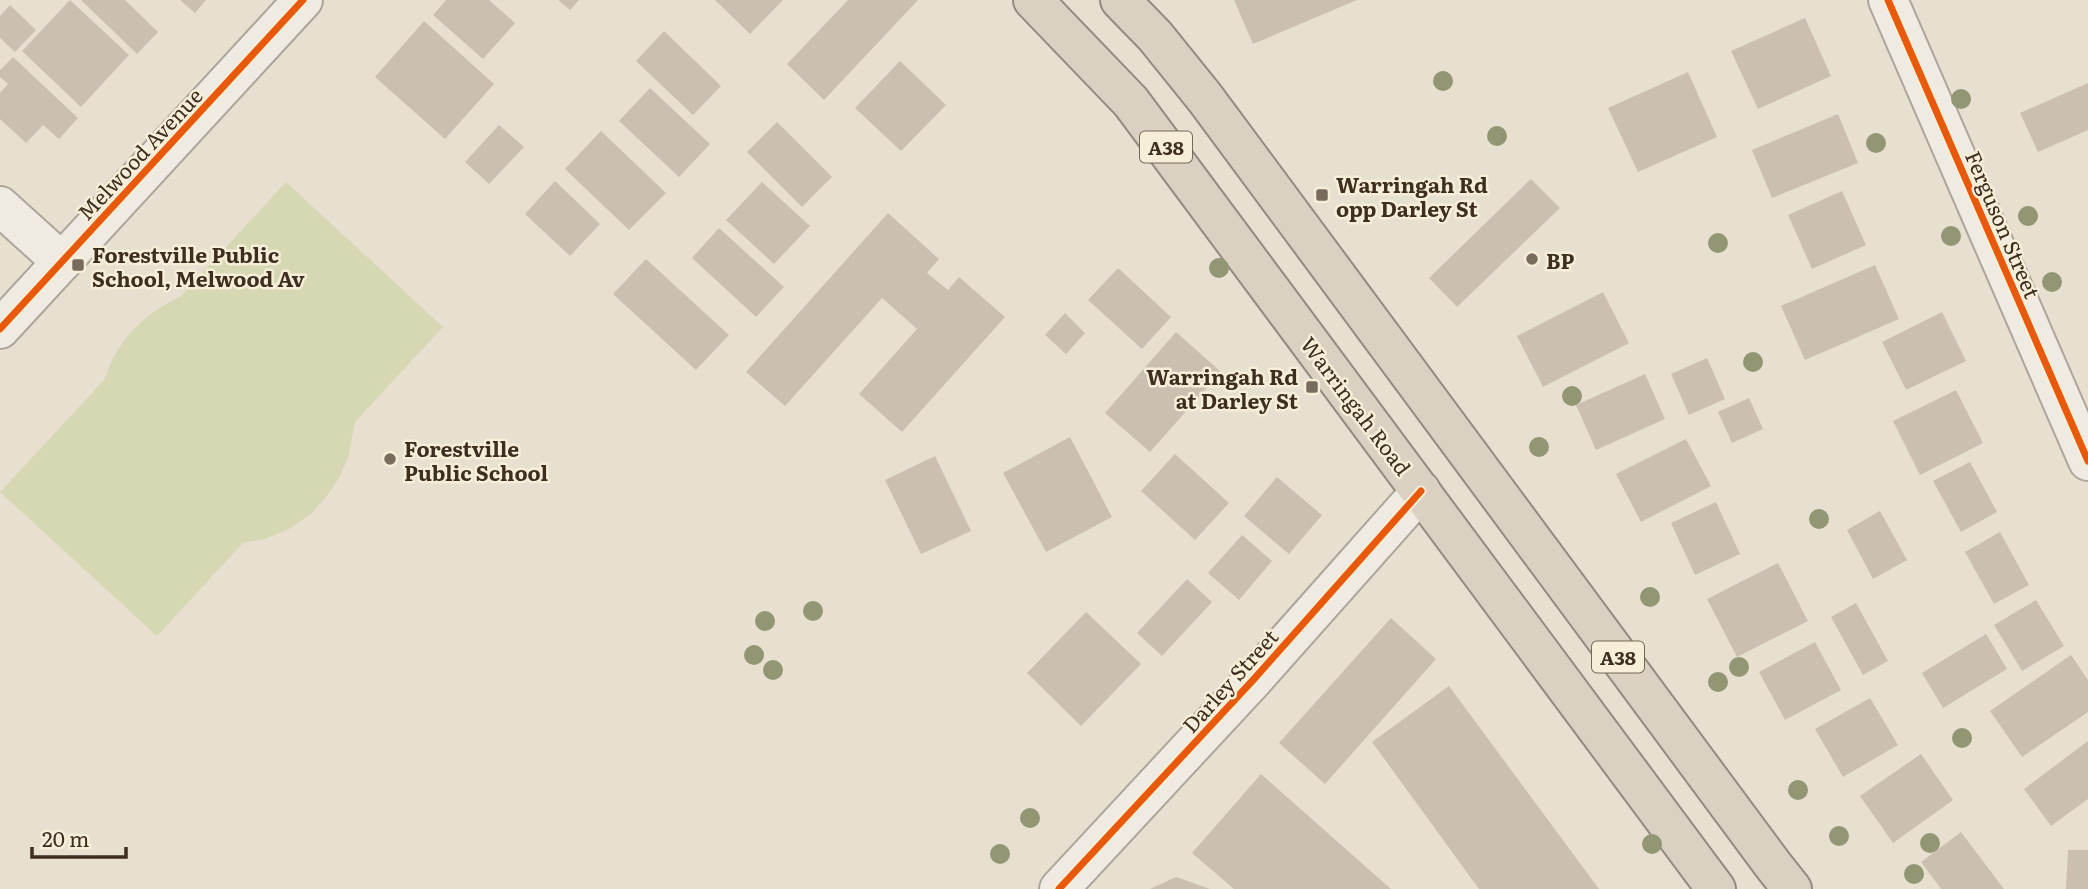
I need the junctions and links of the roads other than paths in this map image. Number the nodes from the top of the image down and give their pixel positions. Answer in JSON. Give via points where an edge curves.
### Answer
{"nodes":[{"id":1,"x":303,"y":0,"type":"edge"},
{"id":2,"x":1033,"y":0,"type":"edge"},
{"id":3,"x":1121,"y":0,"type":"edge"},
{"id":4,"x":1888,"y":0,"type":"edge"},
{"id":5,"x":0,"y":206,"type":"edge"},
{"id":6,"x":62,"y":262,"type":"junction"},
{"id":7,"x":0,"y":329,"type":"edge"},
{"id":8,"x":1464,"y":448,"type":"junction"},
{"id":9,"x":2088,"y":461,"type":"edge"},
{"id":10,"x":1421,"y":491,"type":"junction"},
{"id":11,"x":1059,"y":889,"type":"edge"},
{"id":12,"x":1716,"y":889,"type":"edge"},
{"id":13,"x":1792,"y":889,"type":"edge"}],
"edges":[{"from":1,"to":6,"type":"street","name":"Melwood Avenue"},
{"from":2,"to":10,"type":"highway","name":"Warringah Road","number":"A38","via":[[1131,102]]},
{"from":3,"to":8,"type":"highway","number":"A38","via":[[1205,97]]},
{"from":4,"to":9,"type":"street","name":"Ferguson Street"},
{"from":5,"to":6,"type":"street"},
{"from":6,"to":7,"type":"street","name":"Melwood Avenue"},
{"from":8,"to":10,"type":"highway","name":"Darley Street"},
{"from":8,"to":13,"type":"highway","number":"A38"},
{"from":10,"to":11,"type":"street","name":"Darley Street"},
{"from":10,"to":12,"type":"highway","name":"Warringah Road","number":"A38"}]}
